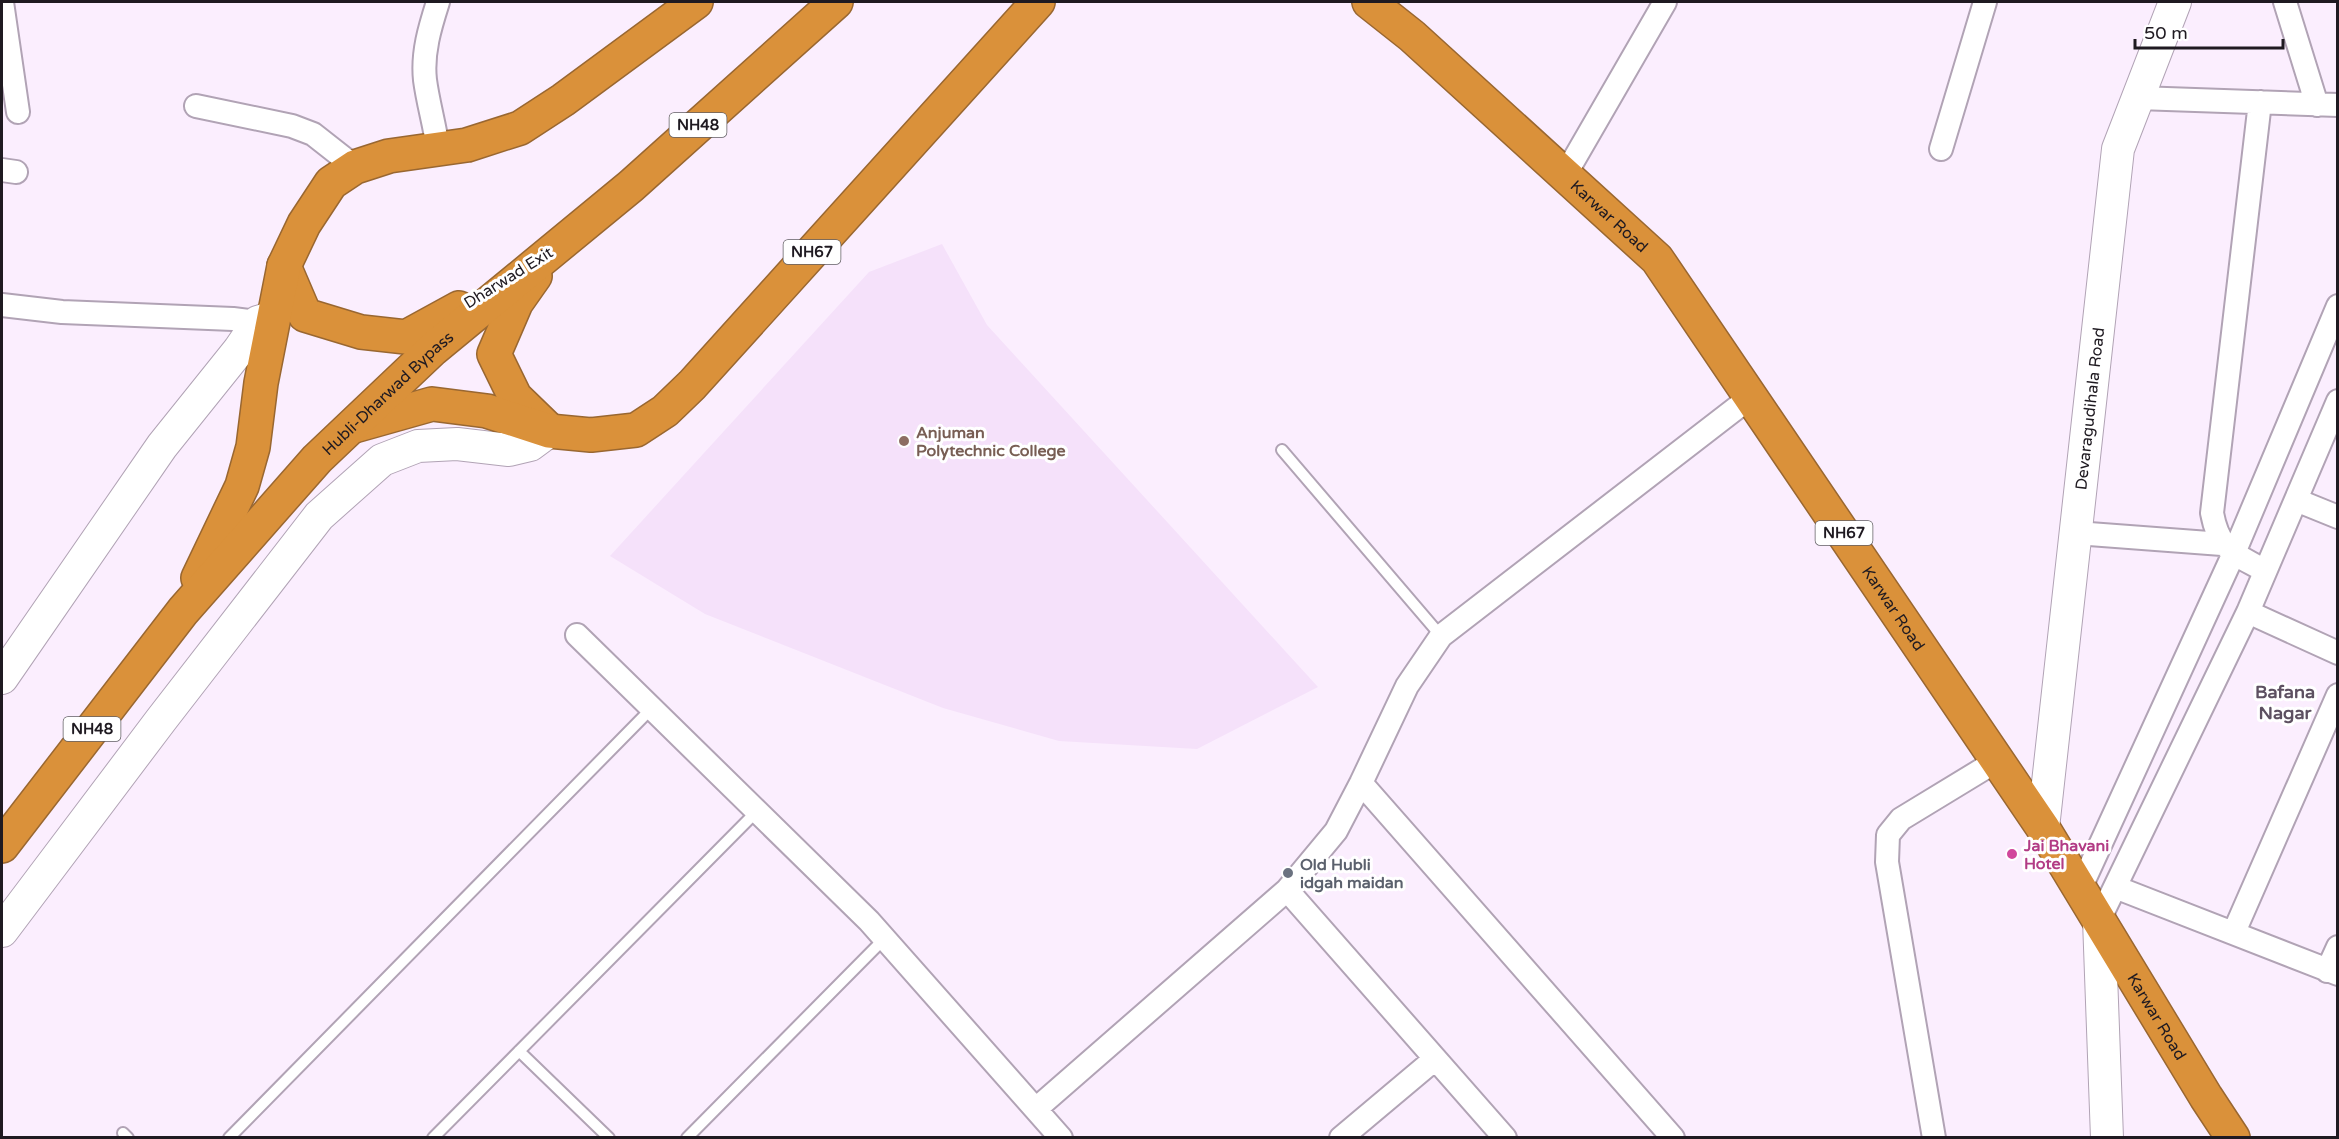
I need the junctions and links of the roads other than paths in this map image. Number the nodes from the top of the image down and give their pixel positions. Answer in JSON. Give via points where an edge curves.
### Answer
{"nodes":[{"id":1,"x":2,"y":2,"type":"edge"},
{"id":2,"x":438,"y":2,"type":"edge"},
{"id":3,"x":696,"y":2,"type":"edge"},
{"id":4,"x":836,"y":2,"type":"edge"},
{"id":5,"x":1038,"y":2,"type":"edge"},
{"id":6,"x":1369,"y":2,"type":"edge"},
{"id":7,"x":1665,"y":2,"type":"edge"},
{"id":8,"x":1985,"y":2,"type":"edge"},
{"id":9,"x":2175,"y":2,"type":"edge"},
{"id":10,"x":2285,"y":2,"type":"edge"},
{"id":11,"x":2138,"y":98,"type":"junction"},
{"id":12,"x":2260,"y":102,"type":"junction"},
{"id":13,"x":2327,"y":105,"type":"edge"},
{"id":14,"x":196,"y":106,"type":"dead end"},
{"id":15,"x":18,"y":112,"type":"dead end"},
{"id":16,"x":438,"y":149,"type":"junction"},
{"id":17,"x":1941,"y":149,"type":"dead end"},
{"id":18,"x":355,"y":167,"type":"junction"},
{"id":19,"x":1565,"y":175,"type":"junction"},
{"id":20,"x":558,"y":246,"type":"junction"},
{"id":21,"x":285,"y":266,"type":"junction"},
{"id":22,"x":2,"y":305,"type":"edge"},
{"id":23,"x":2337,"y":306,"type":"edge"},
{"id":24,"x":266,"y":320,"type":"junction"},
{"id":25,"x":1752,"y":396,"type":"junction"},
{"id":26,"x":2337,"y":401,"type":"edge"},
{"id":27,"x":349,"y":427,"type":"junction"},
{"id":28,"x":549,"y":431,"type":"junction"},
{"id":29,"x":1282,"y":450,"type":"dead end"},
{"id":30,"x":2296,"y":500,"type":"junction"},
{"id":31,"x":2337,"y":517,"type":"edge"},
{"id":32,"x":2076,"y":533,"type":"junction"},
{"id":33,"x":2228,"y":548,"type":"junction"},
{"id":34,"x":2265,"y":571,"type":"junction"},
{"id":35,"x":183,"y":611,"type":"junction"},
{"id":36,"x":2248,"y":612,"type":"junction"},
{"id":37,"x":578,"y":635,"type":"dead end"},
{"id":38,"x":1441,"y":636,"type":"junction"},
{"id":39,"x":2337,"y":653,"type":"edge"},
{"id":40,"x":2,"y":678,"type":"edge"},
{"id":41,"x":2337,"y":695,"type":"edge"},
{"id":42,"x":652,"y":708,"type":"junction"},
{"id":43,"x":1998,"y":760,"type":"junction"},
{"id":44,"x":1361,"y":783,"type":"junction"},
{"id":45,"x":757,"y":811,"type":"junction"},
{"id":46,"x":2043,"y":828,"type":"junction"},
{"id":47,"x":2,"y":846,"type":"edge"},
{"id":48,"x":2115,"y":887,"type":"junction"},
{"id":49,"x":2080,"y":889,"type":"junction"},
{"id":50,"x":1287,"y":890,"type":"junction"},
{"id":51,"x":2099,"y":920,"type":"junction"},
{"id":52,"x":2,"y":931,"type":"edge"},
{"id":53,"x":2234,"y":932,"type":"junction"},
{"id":54,"x":885,"y":938,"type":"junction"},
{"id":55,"x":2337,"y":947,"type":"edge"},
{"id":56,"x":2332,"y":972,"type":"edge"},
{"id":57,"x":519,"y":1051,"type":"junction"},
{"id":58,"x":1435,"y":1059,"type":"junction"},
{"id":59,"x":1037,"y":1108,"type":"junction"},
{"id":60,"x":229,"y":1137,"type":"edge"},
{"id":61,"x":433,"y":1137,"type":"edge"},
{"id":62,"x":609,"y":1137,"type":"edge"},
{"id":63,"x":687,"y":1137,"type":"edge"},
{"id":64,"x":1061,"y":1137,"type":"edge"},
{"id":65,"x":1341,"y":1137,"type":"edge"},
{"id":66,"x":1505,"y":1137,"type":"edge"},
{"id":67,"x":1673,"y":1137,"type":"edge"},
{"id":68,"x":1934,"y":1137,"type":"edge"},
{"id":69,"x":2107,"y":1137,"type":"edge"},
{"id":70,"x":2233,"y":1137,"type":"edge"}],
"edges":[{"from":1,"to":15,"type":"street"},
{"from":2,"to":16,"type":"street","via":[[425,50],[424,77]]},
{"from":3,"to":16,"type":"highway","via":[[520,128],[467,146]]},
{"from":4,"to":20,"type":"highway","name":"Hubli-Dharwad Bypass","number":"NH48","via":[[631,186]]},
{"from":5,"to":28,"type":"highway","number":"NH67","via":[[665,411],[636,429],[591,435]]},
{"from":6,"to":19,"type":"highway","name":"Karwar Road","number":"NH67"},
{"from":7,"to":19,"type":"street"},
{"from":8,"to":17,"type":"street"},
{"from":9,"to":11,"type":"street","name":"Devaragudihala Road"},
{"from":10,"to":13,"type":"street","via":[[2305,62]]},
{"from":11,"to":12,"type":"street"},
{"from":11,"to":32,"type":"street","name":"Devaragudihala Road","via":[[2118,149]]},
{"from":12,"to":13,"type":"street"},
{"from":12,"to":33,"type":"street","via":[[2212,513],[2215,530]]},
{"from":14,"to":18,"type":"street","via":[[313,134]]},
{"from":16,"to":18,"type":"highway","via":[[389,156]]},
{"from":18,"to":21,"type":"highway","via":[[331,183],[304,224]]},
{"from":19,"to":25,"type":"highway","name":"Karwar Road","number":"NH67","via":[[1658,259]]},
{"from":20,"to":21,"type":"highway","name":"Dharwad Exit","via":[[406,337],[361,332],[305,315]]},
{"from":20,"to":27,"type":"highway","name":"Hubli-Dharwad Bypass","number":"NH48","via":[[433,349]]},
{"from":20,"to":28,"type":"highway","via":[[516,303],[494,354],[515,397]]},
{"from":21,"to":24,"type":"highway"},
{"from":22,"to":24,"type":"street","via":[[62,312]]},
{"from":23,"to":33,"type":"street"},
{"from":24,"to":35,"type":"highway","via":[[253,447],[242,486]]},
{"from":24,"to":40,"type":"street","via":[[162,446]]},
{"from":25,"to":38,"type":"street"},
{"from":25,"to":43,"type":"highway","name":"Karwar Road","number":"NH67"},
{"from":26,"to":30,"type":"street"},
{"from":27,"to":28,"type":"highway","via":[[432,404],[487,411]]},
{"from":27,"to":35,"type":"highway","name":"Hubli-Dharwad Bypass","number":"NH48"},
{"from":28,"to":52,"type":"street","via":[[530,445],[509,450],[458,444],[409,449],[382,459],[319,516]]},
{"from":29,"to":38,"type":"lane"},
{"from":30,"to":31,"type":"street"},
{"from":30,"to":34,"type":"street"},
{"from":32,"to":33,"type":"street"},
{"from":32,"to":46,"type":"street","name":"Devaragudihala Road"},
{"from":33,"to":34,"type":"street"},
{"from":33,"to":49,"type":"street"},
{"from":34,"to":36,"type":"street"},
{"from":35,"to":47,"type":"highway","name":"Hubli-Dharwad Bypass","number":"NH48"},
{"from":36,"to":39,"type":"street"},
{"from":36,"to":48,"type":"street"},
{"from":37,"to":42,"type":"street"},
{"from":38,"to":44,"type":"street","via":[[1407,686]]},
{"from":41,"to":53,"type":"street"},
{"from":42,"to":45,"type":"street"},
{"from":42,"to":60,"type":"lane"},
{"from":43,"to":46,"type":"highway","name":"Karwar Road","number":"NH67"},
{"from":43,"to":68,"type":"street","via":[[1901,819],[1888,835],[1887,862]]},
{"from":44,"to":50,"type":"street","via":[[1336,831]]},
{"from":44,"to":67,"type":"street"},
{"from":45,"to":54,"type":"street"},
{"from":45,"to":57,"type":"lane"},
{"from":46,"to":49,"type":"highway","name":"Karwar Road","number":"NH67"},
{"from":48,"to":51,"type":"street"},
{"from":48,"to":53,"type":"street"},
{"from":49,"to":51,"type":"highway","name":"Karwar Road","number":"NH67"},
{"from":50,"to":58,"type":"street"},
{"from":50,"to":59,"type":"street"},
{"from":51,"to":69,"type":"street"},
{"from":51,"to":70,"type":"highway","name":"Karwar Road","number":"NH67"},
{"from":53,"to":56,"type":"street"},
{"from":54,"to":59,"type":"street"},
{"from":54,"to":63,"type":"lane"},
{"from":55,"to":56,"type":"street"},
{"from":57,"to":61,"type":"lane"},
{"from":57,"to":62,"type":"lane"},
{"from":58,"to":65,"type":"street"},
{"from":58,"to":66,"type":"street"},
{"from":59,"to":64,"type":"street"}]}
